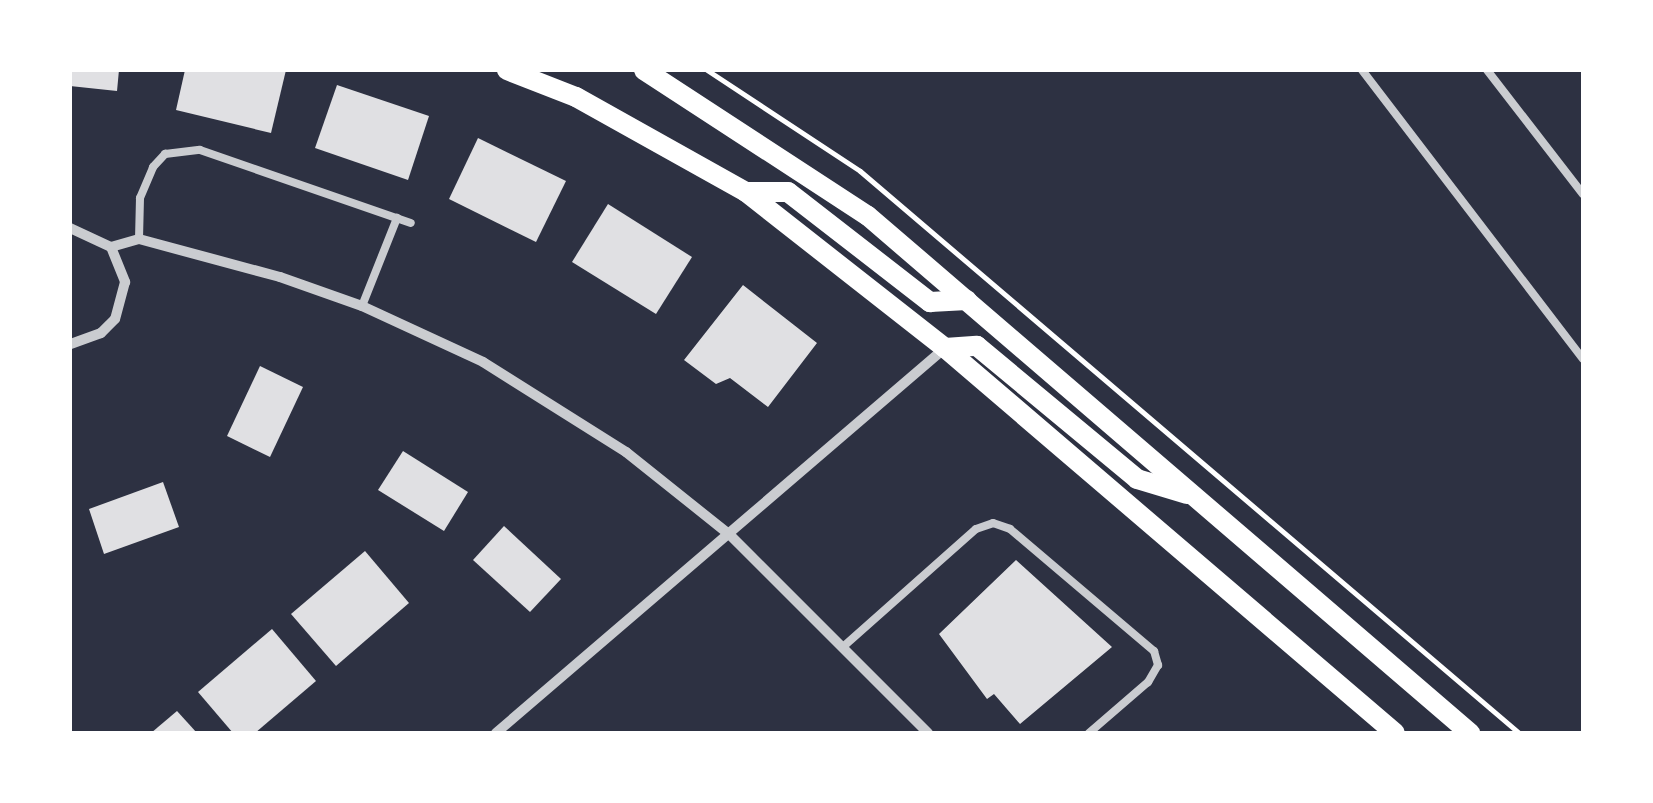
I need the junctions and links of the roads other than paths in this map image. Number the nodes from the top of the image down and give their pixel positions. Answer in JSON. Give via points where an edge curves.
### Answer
{"nodes":[{"id":1,"x":507,"y":70,"type":"edge"},
{"id":2,"x":644,"y":70,"type":"edge"},
{"id":3,"x":1362,"y":70,"type":"edge"},
{"id":4,"x":1488,"y":70,"type":"edge"},
{"id":5,"x":746,"y":192,"type":"junction"},
{"id":6,"x":1583,"y":194,"type":"edge"},
{"id":7,"x":397,"y":218,"type":"junction"},
{"id":8,"x":411,"y":223,"type":"dead end"},
{"id":9,"x":70,"y":228,"type":"edge"},
{"id":10,"x":139,"y":239,"type":"junction"},
{"id":11,"x":111,"y":248,"type":"junction"},
{"id":12,"x":967,"y":300,"type":"junction"},
{"id":13,"x":362,"y":306,"type":"junction"},
{"id":14,"x":70,"y":344,"type":"edge"},
{"id":15,"x":945,"y":348,"type":"junction"},
{"id":16,"x":1583,"y":358,"type":"edge"},
{"id":17,"x":1194,"y":496,"type":"junction"},
{"id":18,"x":730,"y":535,"type":"junction"},
{"id":19,"x":844,"y":646,"type":"junction"},
{"id":20,"x":496,"y":733,"type":"edge"},
{"id":21,"x":928,"y":733,"type":"edge"},
{"id":22,"x":1089,"y":733,"type":"edge"},
{"id":23,"x":1395,"y":733,"type":"edge"},
{"id":24,"x":1470,"y":733,"type":"edge"}],
"edges":[{"from":1,"to":5,"type":"main road","via":[[576,97]]},
{"from":2,"to":12,"type":"main road","via":[[868,216]]},
{"from":3,"to":16,"type":"lane"},
{"from":4,"to":6,"type":"lane"},
{"from":5,"to":12,"type":"main road","via":[[788,192],[930,302]]},
{"from":5,"to":15,"type":"main road"},
{"from":7,"to":8,"type":"lane"},
{"from":7,"to":10,"type":"lane","via":[[200,150],[165,154],[153,166],[140,198]]},
{"from":7,"to":13,"type":"lane"},
{"from":9,"to":11,"type":"street"},
{"from":10,"to":11,"type":"street"},
{"from":10,"to":13,"type":"street"},
{"from":11,"to":14,"type":"street","via":[[121,264],[123,302],[102,333]]},
{"from":12,"to":17,"type":"main road"},
{"from":13,"to":18,"type":"street","via":[[483,362],[626,452]]},
{"from":15,"to":17,"type":"main road","via":[[977,346],[1136,479]]},
{"from":15,"to":18,"type":"street"},
{"from":15,"to":23,"type":"main road"},
{"from":17,"to":24,"type":"main road"},
{"from":18,"to":19,"type":"street"},
{"from":18,"to":20,"type":"street"},
{"from":19,"to":21,"type":"street"},
{"from":19,"to":22,"type":"lane","via":[[976,529],[993,523],[1010,529],[1154,651],[1158,665],[1148,682]]}]}
